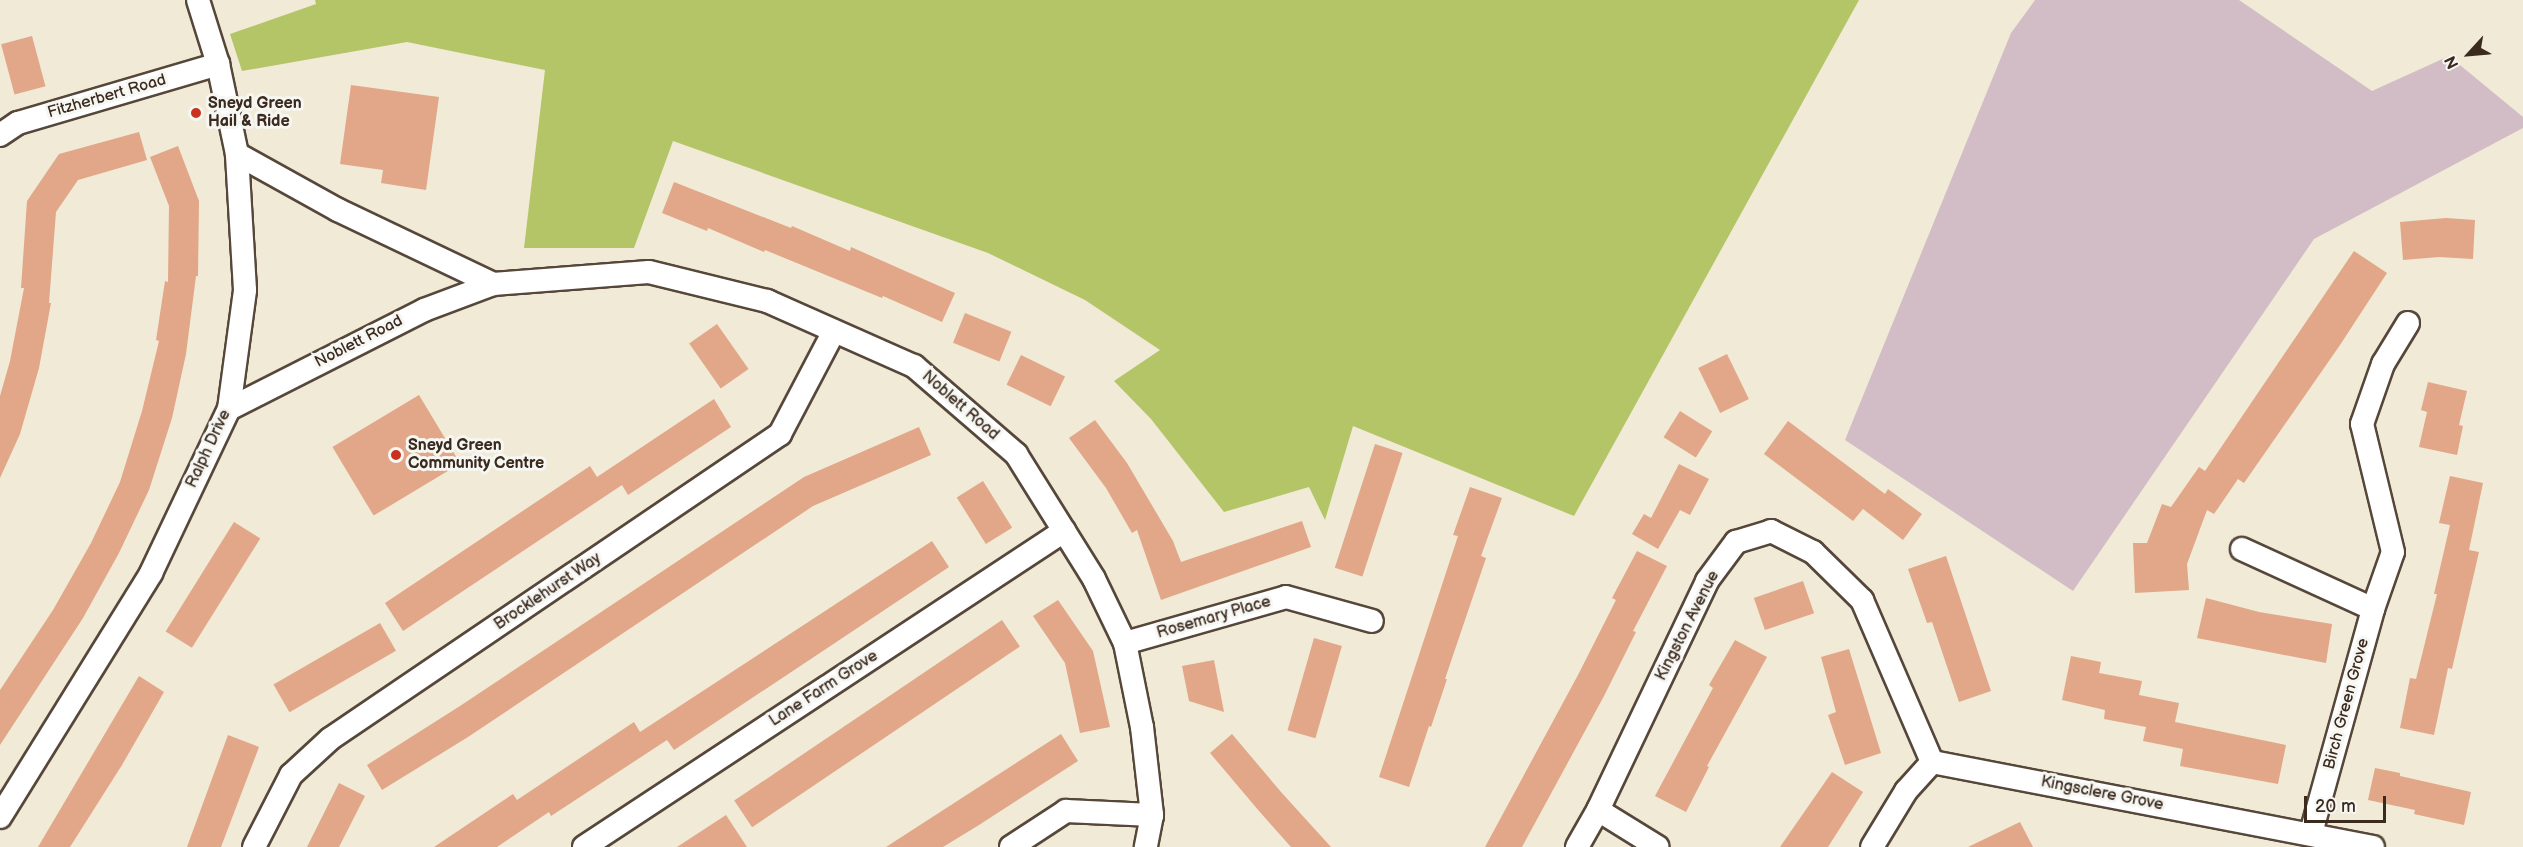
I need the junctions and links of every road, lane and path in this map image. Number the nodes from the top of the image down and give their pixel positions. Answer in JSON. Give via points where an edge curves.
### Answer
{"nodes":[{"id":1,"x":198,"y":0,"type":"edge"},
{"id":2,"x":218,"y":64,"type":"junction"},
{"id":3,"x":0,"y":135,"type":"edge"},
{"id":4,"x":237,"y":154,"type":"junction"},
{"id":5,"x":493,"y":284,"type":"junction"},
{"id":6,"x":2408,"y":323,"type":"dead end"},
{"id":7,"x":834,"y":331,"type":"junction"},
{"id":8,"x":229,"y":409,"type":"junction"},
{"id":9,"x":1064,"y":531,"type":"junction"},
{"id":10,"x":2242,"y":549,"type":"dead end"},
{"id":11,"x":2373,"y":609,"type":"junction"},
{"id":12,"x":1372,"y":621,"type":"dead end"},
{"id":13,"x":1125,"y":643,"type":"junction"},
{"id":14,"x":1932,"y":762,"type":"junction"},
{"id":15,"x":1598,"y":810,"type":"junction"},
{"id":16,"x":1152,"y":815,"type":"junction"},
{"id":17,"x":0,"y":817,"type":"edge"},
{"id":18,"x":2312,"y":833,"type":"junction"},
{"id":19,"x":254,"y":847,"type":"edge"},
{"id":20,"x":584,"y":847,"type":"edge"},
{"id":21,"x":1011,"y":847,"type":"edge"},
{"id":22,"x":1146,"y":847,"type":"edge"},
{"id":23,"x":1577,"y":847,"type":"edge"},
{"id":24,"x":1658,"y":847,"type":"edge"},
{"id":25,"x":1872,"y":847,"type":"edge"},
{"id":26,"x":2373,"y":847,"type":"edge"}],
"edges":[{"from":1,"to":2,"type":"street","name":"Ralph Drive"},
{"from":2,"to":3,"type":"street","name":"Fitzherbert Road","via":[[18,123]]},
{"from":2,"to":4,"type":"street","name":"Ralph Drive"},
{"from":4,"to":5,"type":"street","name":"Noblett Road","via":[[338,210]]},
{"from":4,"to":8,"type":"street","name":"Ralph Drive","via":[[245,290]]},
{"from":5,"to":7,"type":"street","name":"Noblett Road","via":[[649,272],[767,301]]},
{"from":5,"to":8,"type":"street","name":"Noblett Road","via":[[424,310]]},
{"from":6,"to":11,"type":"street","name":"Birch Green Grove","via":[[2383,364],[2362,424],[2393,552]]},
{"from":7,"to":9,"type":"street","name":"Noblett Road","via":[[914,366],[1016,454]]},
{"from":7,"to":19,"type":"street","name":"Brocklehurst Way","via":[[780,434],[330,739],[291,775]]},
{"from":8,"to":17,"type":"street","name":"Ralph Drive","via":[[151,573]]},
{"from":9,"to":13,"type":"street","name":"Noblett Road","via":[[1094,579]]},
{"from":9,"to":20,"type":"street","name":"Lane Farm Grove"},
{"from":10,"to":11,"type":"street"},
{"from":11,"to":18,"type":"street","name":"Birch Green Grove"},
{"from":12,"to":13,"type":"street","name":"Rosemary Place","via":[[1286,597]]},
{"from":13,"to":16,"type":"street","name":"Noblett Road","via":[[1142,727]]},
{"from":14,"to":15,"type":"street","name":"Kingston Avenue","via":[[1862,600],[1813,552],[1771,531],[1736,542],[1707,581]]},
{"from":14,"to":18,"type":"street","name":"Kingsclere Grove"},
{"from":14,"to":25,"type":"street","via":[[1906,790]]},
{"from":15,"to":23,"type":"street","name":"Kingston Avenue"},
{"from":15,"to":24,"type":"street"},
{"from":16,"to":21,"type":"street","via":[[1066,811]]},
{"from":16,"to":22,"type":"street","name":"Noblett Road"},
{"from":18,"to":26,"type":"street","name":"Kingsclere Grove"}]}
